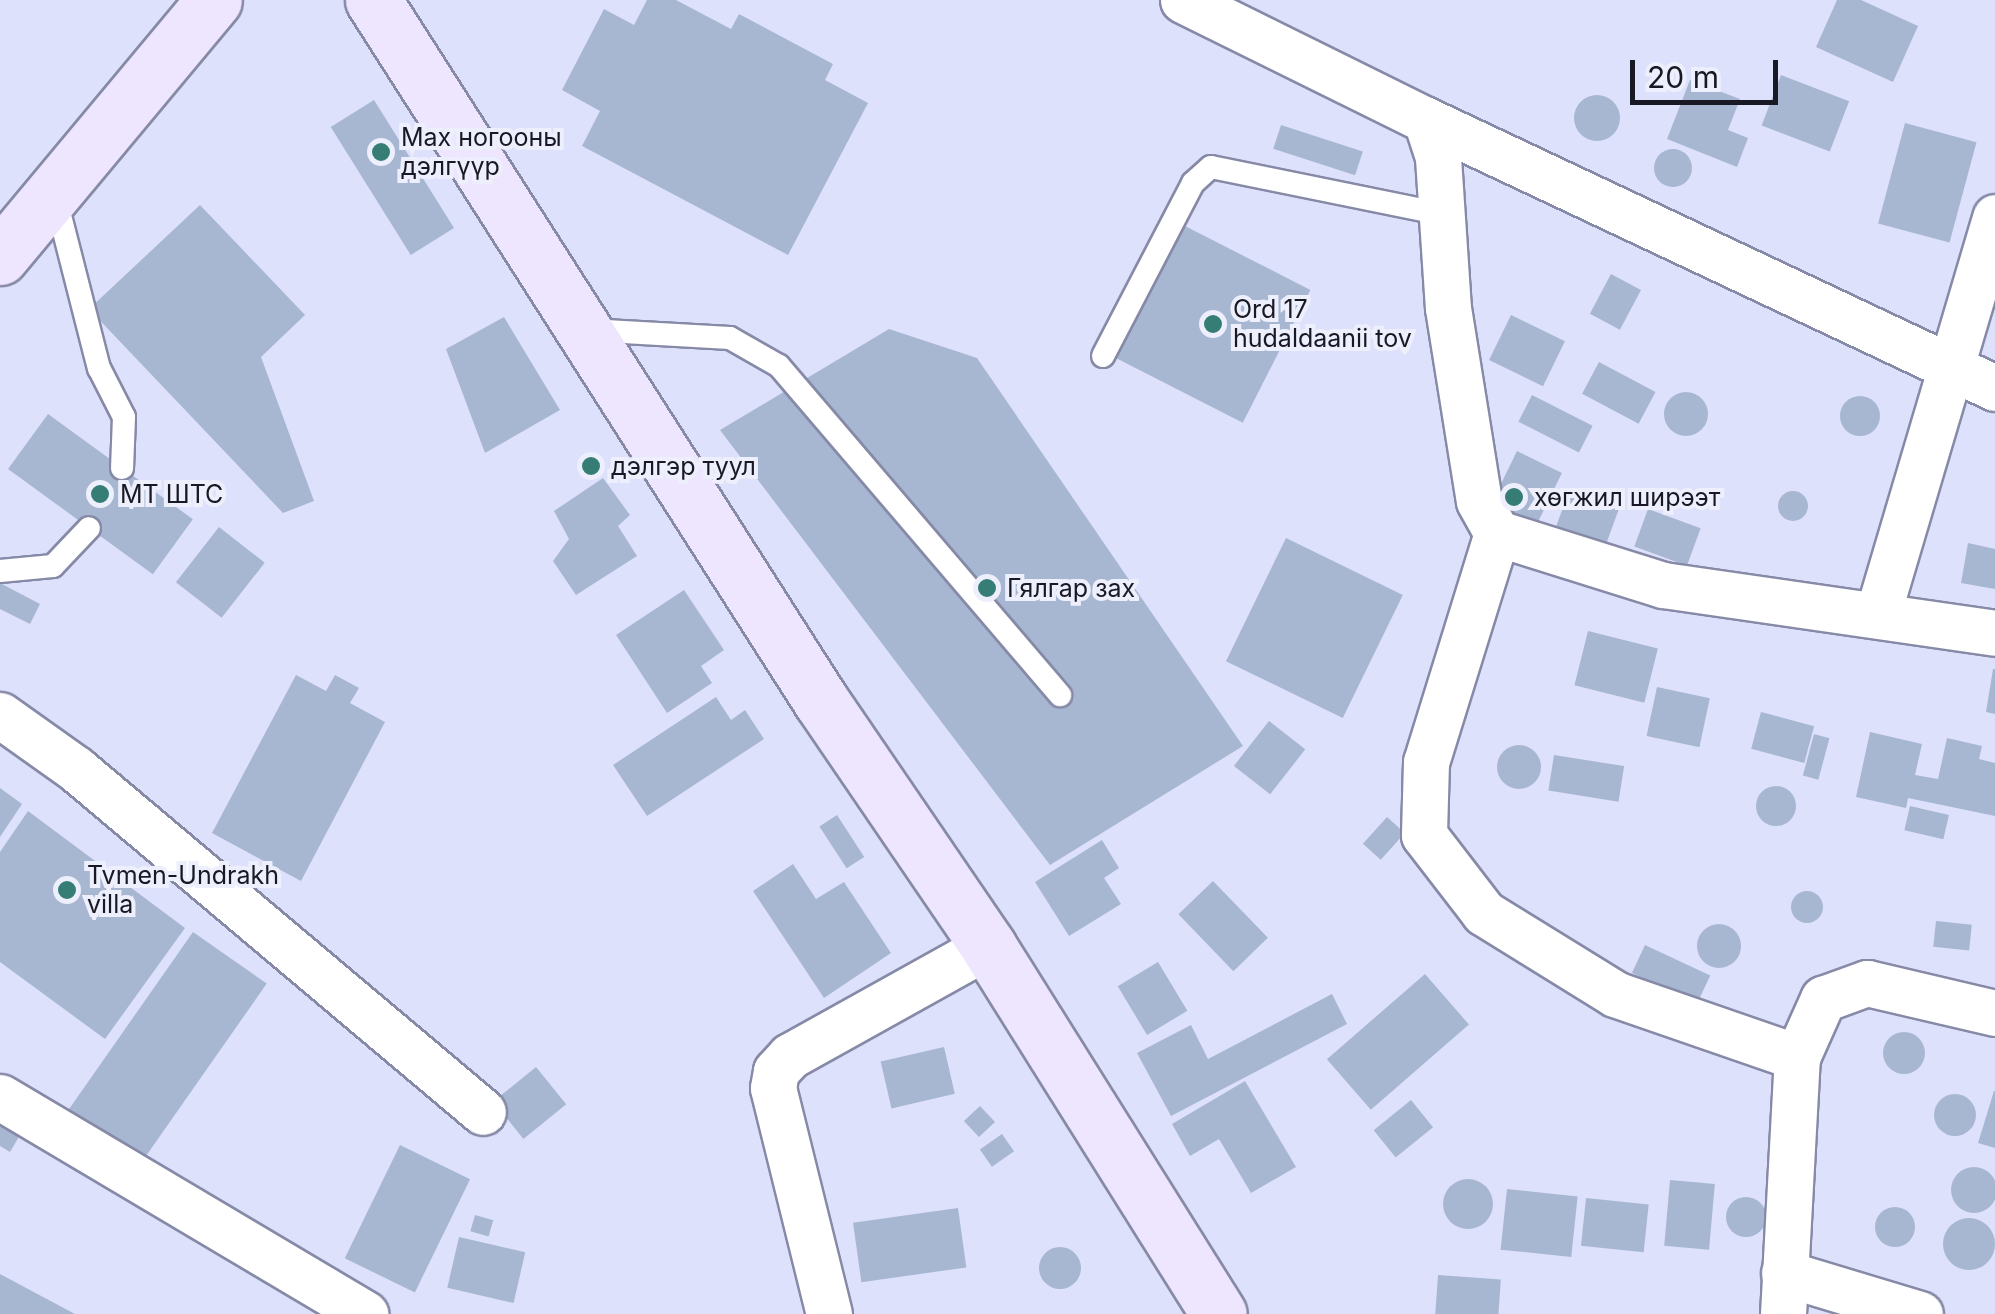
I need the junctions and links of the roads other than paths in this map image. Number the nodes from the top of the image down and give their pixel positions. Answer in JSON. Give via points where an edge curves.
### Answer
{"nodes":[{"id":1,"x":214,"y":0,"type":"edge"},
{"id":2,"x":373,"y":0,"type":"edge"},
{"id":3,"x":1183,"y":0,"type":"edge"},
{"id":4,"x":1426,"y":120,"type":"junction"},
{"id":5,"x":53,"y":188,"type":"junction"},
{"id":6,"x":1442,"y":214,"type":"junction"},
{"id":7,"x":1995,"y":217,"type":"edge"},
{"id":8,"x":2,"y":250,"type":"edge"},
{"id":9,"x":586,"y":330,"type":"junction"},
{"id":10,"x":1103,"y":356,"type":"dead end"},
{"id":11,"x":1950,"y":372,"type":"junction"},
{"id":12,"x":1995,"y":388,"type":"edge"},
{"id":13,"x":122,"y":468,"type":"dead end"},
{"id":14,"x":89,"y":528,"type":"dead end"},
{"id":15,"x":1497,"y":533,"type":"junction"},
{"id":16,"x":0,"y":571,"type":"edge"},
{"id":17,"x":1878,"y":613,"type":"junction"},
{"id":18,"x":1995,"y":633,"type":"edge"},
{"id":19,"x":1060,"y":695,"type":"dead end"},
{"id":20,"x":0,"y":715,"type":"edge"},
{"id":21,"x":988,"y":946,"type":"junction"},
{"id":22,"x":1995,"y":1013,"type":"edge"},
{"id":23,"x":1798,"y":1057,"type":"junction"},
{"id":24,"x":0,"y":1097,"type":"edge"},
{"id":25,"x":483,"y":1112,"type":"dead end"},
{"id":26,"x":1783,"y":1294,"type":"edge"},
{"id":27,"x":366,"y":1314,"type":"edge"},
{"id":28,"x":829,"y":1314,"type":"edge"},
{"id":29,"x":1219,"y":1314,"type":"edge"},
{"id":30,"x":1920,"y":1314,"type":"edge"}],
"edges":[{"from":1,"to":5,"type":"main road"},
{"from":2,"to":9,"type":"main road"},
{"from":3,"to":4,"type":"street"},
{"from":4,"to":6,"type":"street","via":[[1438,158]]},
{"from":4,"to":11,"type":"street"},
{"from":5,"to":8,"type":"main road"},
{"from":5,"to":13,"type":"lane","via":[[99,368],[124,418]]},
{"from":6,"to":10,"type":"lane","via":[[1211,168],[1193,183]]},
{"from":6,"to":15,"type":"street","via":[[1448,308],[1479,501]]},
{"from":7,"to":11,"type":"street"},
{"from":9,"to":19,"type":"lane","via":[[730,338],[778,366]]},
{"from":9,"to":21,"type":"main road","via":[[821,701]]},
{"from":11,"to":12,"type":"street"},
{"from":11,"to":17,"type":"street"},
{"from":14,"to":16,"type":"lane","via":[[53,566]]},
{"from":15,"to":17,"type":"street","via":[[1663,585]]},
{"from":15,"to":23,"type":"street","via":[[1426,762],[1424,835],[1484,913],[1615,994]]},
{"from":17,"to":18,"type":"street"},
{"from":20,"to":25,"type":"street","via":[[91,782]]},
{"from":21,"to":28,"type":"street","via":[[790,1056],[776,1072],[773,1088]]},
{"from":21,"to":29,"type":"main road"},
{"from":22,"to":23,"type":"street","via":[[1867,983],[1823,999]]},
{"from":23,"to":26,"type":"street"},
{"from":24,"to":27,"type":"street"},
{"from":26,"to":30,"type":"street"}]}
